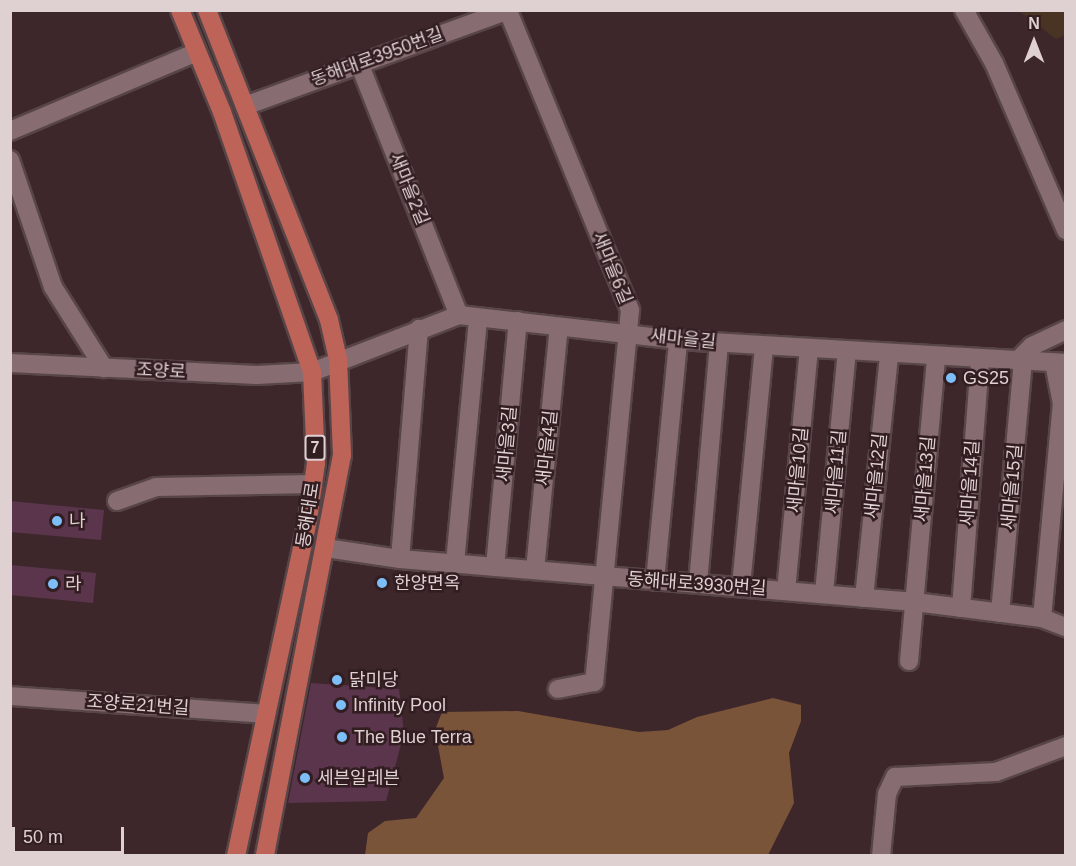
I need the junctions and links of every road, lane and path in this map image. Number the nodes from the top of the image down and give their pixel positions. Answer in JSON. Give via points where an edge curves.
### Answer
{"nodes":[{"id":1,"x":180,"y":10,"type":"edge"},
{"id":2,"x":207,"y":10,"type":"edge"},
{"id":3,"x":964,"y":10,"type":"edge"},
{"id":4,"x":509,"y":11,"type":"edge"},
{"id":5,"x":220,"y":43,"type":"junction"},
{"id":6,"x":197,"y":52,"type":"junction"},
{"id":7,"x":359,"y":63,"type":"junction"},
{"id":8,"x":245,"y":105,"type":"junction"},
{"id":9,"x":10,"y":131,"type":"edge"},
{"id":10,"x":10,"y":160,"type":"edge"},
{"id":11,"x":1065,"y":230,"type":"edge"},
{"id":12,"x":459,"y":315,"type":"junction"},
{"id":13,"x":478,"y":318,"type":"junction"},
{"id":14,"x":518,"y":321,"type":"junction"},
{"id":15,"x":559,"y":327,"type":"junction"},
{"id":16,"x":419,"y":329,"type":"junction"},
{"id":17,"x":1065,"y":330,"type":"edge"},
{"id":18,"x":629,"y":333,"type":"junction"},
{"id":19,"x":678,"y":340,"type":"junction"},
{"id":20,"x":719,"y":343,"type":"junction"},
{"id":21,"x":764,"y":346,"type":"junction"},
{"id":22,"x":809,"y":349,"type":"junction"},
{"id":23,"x":847,"y":351,"type":"junction"},
{"id":24,"x":889,"y":354,"type":"junction"},
{"id":25,"x":936,"y":356,"type":"junction"},
{"id":26,"x":338,"y":358,"type":"junction"},
{"id":27,"x":980,"y":359,"type":"junction"},
{"id":28,"x":1020,"y":361,"type":"junction"},
{"id":29,"x":10,"y":363,"type":"edge"},
{"id":30,"x":1060,"y":363,"type":"edge"},
{"id":31,"x":104,"y":368,"type":"junction"},
{"id":32,"x":312,"y":372,"type":"junction"},
{"id":33,"x":313,"y":484,"type":"junction"},
{"id":34,"x":117,"y":501,"type":"dead end"},
{"id":35,"x":326,"y":548,"type":"junction"},
{"id":36,"x":400,"y":559,"type":"junction"},
{"id":37,"x":455,"y":563,"type":"junction"},
{"id":38,"x":495,"y":567,"type":"junction"},
{"id":39,"x":535,"y":570,"type":"junction"},
{"id":40,"x":604,"y":578,"type":"junction"},
{"id":41,"x":655,"y":581,"type":"junction"},
{"id":42,"x":698,"y":583,"type":"junction"},
{"id":43,"x":741,"y":586,"type":"junction"},
{"id":44,"x":786,"y":591,"type":"junction"},
{"id":45,"x":824,"y":593,"type":"junction"},
{"id":46,"x":864,"y":598,"type":"junction"},
{"id":47,"x":915,"y":602,"type":"junction"},
{"id":48,"x":961,"y":608,"type":"junction"},
{"id":49,"x":1000,"y":613,"type":"junction"},
{"id":50,"x":1042,"y":618,"type":"junction"},
{"id":51,"x":1065,"y":627,"type":"edge"},
{"id":52,"x":909,"y":661,"type":"dead end"},
{"id":53,"x":558,"y":689,"type":"dead end"},
{"id":54,"x":10,"y":696,"type":"edge"},
{"id":55,"x":265,"y":714,"type":"junction"},
{"id":56,"x":1065,"y":746,"type":"edge"},
{"id":57,"x":236,"y":855,"type":"edge"},
{"id":58,"x":265,"y":855,"type":"edge"},
{"id":59,"x":881,"y":855,"type":"edge"}],
"edges":[{"from":1,"to":6,"type":"main road","name":"동해대로","number":"7"},
{"from":2,"to":5,"type":"main road","name":"동해대로","number":"7"},
{"from":3,"to":11,"type":"street","via":[[994,63]]},
{"from":4,"to":7,"type":"street","name":"동해대로3950번길"},
{"from":4,"to":18,"type":"street","name":"새마을6길","via":[[630,310]]},
{"from":5,"to":6,"type":"main road"},
{"from":5,"to":8,"type":"main road","name":"동해대로","number":"7"},
{"from":6,"to":9,"type":"street"},
{"from":6,"to":32,"type":"main road","name":"동해대로","number":"7"},
{"from":7,"to":8,"type":"street","name":"동해대로3950번길"},
{"from":7,"to":12,"type":"street","name":"새마을2길"},
{"from":8,"to":26,"type":"main road","name":"동해대로","number":"7","via":[[329,320]]},
{"from":10,"to":31,"type":"street","via":[[53,286]]},
{"from":12,"to":13,"type":"street","name":"새마을길"},
{"from":12,"to":16,"type":"street","name":"새마을길"},
{"from":13,"to":14,"type":"street","name":"새마을길"},
{"from":13,"to":37,"type":"street"},
{"from":14,"to":15,"type":"street","name":"새마을길"},
{"from":14,"to":38,"type":"street","name":"새마을3길"},
{"from":15,"to":18,"type":"street","name":"새마을길"},
{"from":15,"to":39,"type":"street","name":"새마을4길"},
{"from":16,"to":26,"type":"street","name":"새마을길"},
{"from":16,"to":36,"type":"street"},
{"from":17,"to":28,"type":"street","via":[[1032,346]]},
{"from":18,"to":19,"type":"street","name":"새마을길"},
{"from":18,"to":40,"type":"street","name":"새마을6길"},
{"from":19,"to":20,"type":"street","name":"새마을길"},
{"from":19,"to":41,"type":"street"},
{"from":20,"to":21,"type":"street","name":"새마을길"},
{"from":20,"to":42,"type":"street"},
{"from":21,"to":22,"type":"street","name":"새마을길"},
{"from":21,"to":43,"type":"street"},
{"from":22,"to":23,"type":"street","name":"새마을길"},
{"from":22,"to":44,"type":"street","name":"새마을10길"},
{"from":23,"to":24,"type":"street","name":"새마을길"},
{"from":23,"to":45,"type":"street","name":"새마을11길"},
{"from":24,"to":25,"type":"street","name":"새마을길"},
{"from":24,"to":46,"type":"street","name":"새마을12길"},
{"from":25,"to":27,"type":"street","name":"새마을길"},
{"from":25,"to":47,"type":"street","name":"새마을13길"},
{"from":26,"to":32,"type":"street","name":"새마을길"},
{"from":26,"to":35,"type":"main road","name":"동해대로","number":"7","via":[[342,454]]},
{"from":27,"to":28,"type":"street","name":"새마을길"},
{"from":27,"to":48,"type":"street","name":"새마을14길"},
{"from":28,"to":30,"type":"street","name":"새마을길"},
{"from":28,"to":49,"type":"street","name":"새마을15길"},
{"from":29,"to":31,"type":"street","name":"조양로"},
{"from":30,"to":50,"type":"street","via":[[1062,404]]},
{"from":31,"to":32,"type":"street","name":"조양로","via":[[257,375]]},
{"from":32,"to":33,"type":"main road","name":"동해대로","number":"7"},
{"from":33,"to":34,"type":"street","via":[[156,487]]},
{"from":33,"to":55,"type":"main road","name":"동해대로","number":"7"},
{"from":35,"to":36,"type":"street","name":"동해대로3930번길"},
{"from":35,"to":58,"type":"main road","name":"동해대로","number":"7"},
{"from":36,"to":37,"type":"street","name":"동해대로3930번길"},
{"from":37,"to":38,"type":"street","name":"동해대로3930번길"},
{"from":38,"to":39,"type":"street","name":"동해대로3930번길"},
{"from":39,"to":40,"type":"street","name":"동해대로3930번길"},
{"from":40,"to":41,"type":"street","name":"동해대로3930번길"},
{"from":40,"to":53,"type":"street","name":"새마을6길","via":[[594,682]]},
{"from":41,"to":42,"type":"street","name":"동해대로3930번길"},
{"from":42,"to":43,"type":"street","name":"동해대로3930번길"},
{"from":43,"to":44,"type":"street","name":"동해대로3930번길"},
{"from":44,"to":45,"type":"street","name":"동해대로3930번길"},
{"from":45,"to":46,"type":"street","name":"동해대로3930번길"},
{"from":46,"to":47,"type":"street","name":"동해대로3930번길"},
{"from":47,"to":48,"type":"street","name":"동해대로3930번길"},
{"from":47,"to":52,"type":"street","name":"새마을13길"},
{"from":48,"to":49,"type":"street","name":"동해대로3930번길"},
{"from":49,"to":50,"type":"street","name":"동해대로3930번길"},
{"from":50,"to":51,"type":"street","name":"동해대로3930번길"},
{"from":54,"to":55,"type":"street","name":"조양로21번길"},
{"from":55,"to":57,"type":"main road","name":"동해대로","number":"7"},
{"from":56,"to":59,"type":"street","via":[[996,772],[895,777],[887,794]]}]}
